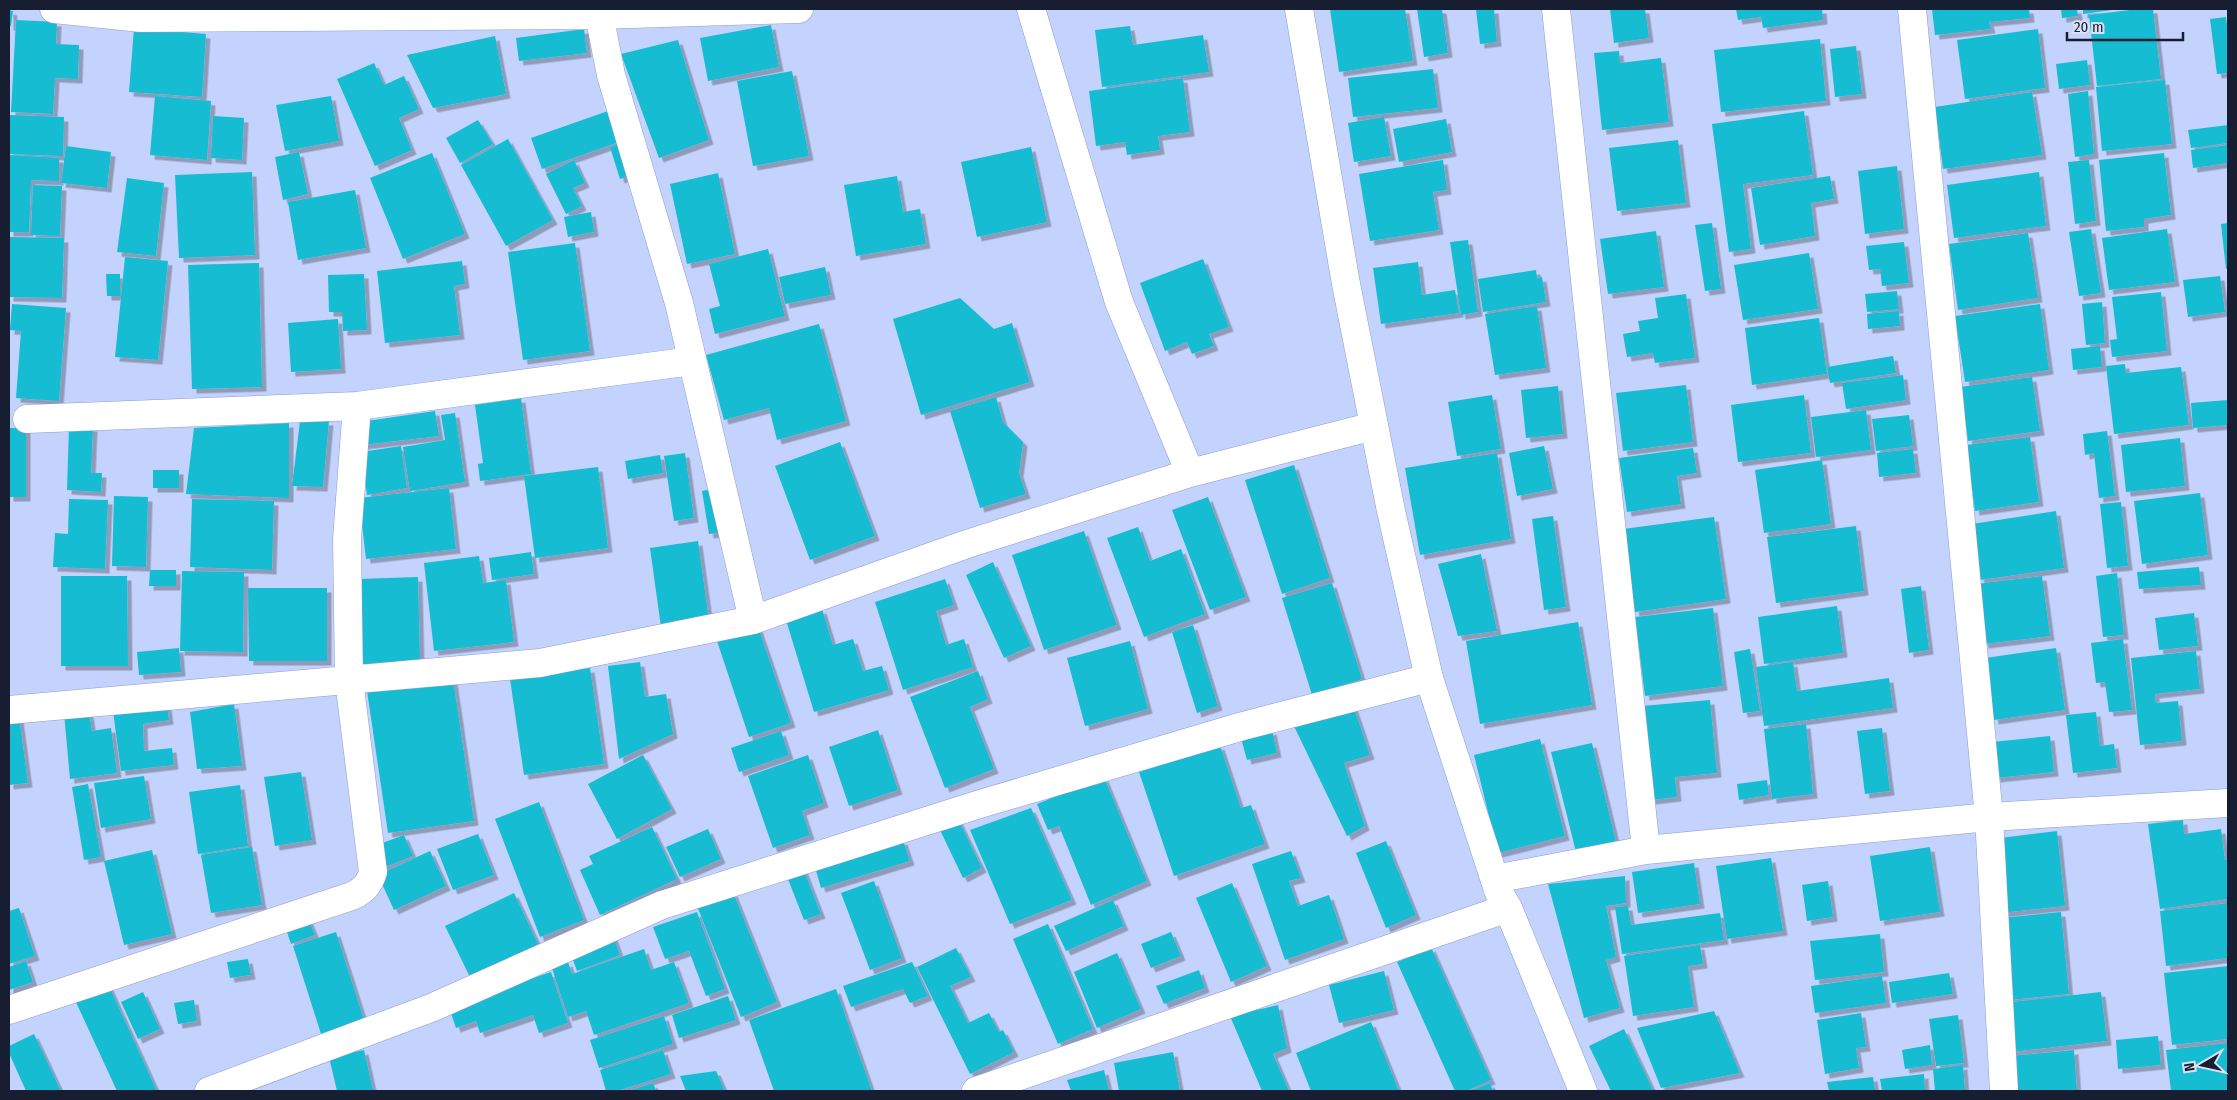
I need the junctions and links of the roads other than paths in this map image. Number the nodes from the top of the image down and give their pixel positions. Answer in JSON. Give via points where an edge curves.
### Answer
{"nodes":[{"id":1,"x":54,"y":9,"type":"edge"},
{"id":2,"x":799,"y":9,"type":"edge"},
{"id":3,"x":1031,"y":9,"type":"edge"},
{"id":4,"x":1299,"y":9,"type":"edge"},
{"id":5,"x":1556,"y":9,"type":"edge"},
{"id":6,"x":1912,"y":9,"type":"edge"},
{"id":7,"x":598,"y":12,"type":"edge"},
{"id":8,"x":692,"y":361,"type":"junction"},
{"id":9,"x":357,"y":406,"type":"junction"},
{"id":10,"x":27,"y":419,"type":"dead end"},
{"id":11,"x":1374,"y":426,"type":"junction"},
{"id":12,"x":1190,"y":473,"type":"junction"},
{"id":13,"x":754,"y":620,"type":"junction"},
{"id":14,"x":1429,"y":678,"type":"junction"},
{"id":15,"x":349,"y":680,"type":"junction"},
{"id":16,"x":9,"y":710,"type":"edge"},
{"id":17,"x":2228,"y":803,"type":"edge"},
{"id":18,"x":1988,"y":817,"type":"junction"},
{"id":19,"x":1646,"y":850,"type":"junction"},
{"id":20,"x":1495,"y":879,"type":"junction"},
{"id":21,"x":1508,"y":908,"type":"junction"},
{"id":22,"x":9,"y":1010,"type":"edge"},
{"id":23,"x":209,"y":1091,"type":"edge"},
{"id":24,"x":976,"y":1091,"type":"edge"},
{"id":25,"x":1583,"y":1091,"type":"edge"},
{"id":26,"x":2004,"y":1091,"type":"edge"}],
"edges":[{"from":1,"to":7,"type":"street","via":[[141,18]]},
{"from":2,"to":7,"type":"street"},
{"from":3,"to":12,"type":"street","via":[[1119,302]]},
{"from":4,"to":11,"type":"street"},
{"from":5,"to":19,"type":"street"},
{"from":6,"to":18,"type":"street"},
{"from":7,"to":8,"type":"street","via":[[611,75]]},
{"from":8,"to":9,"type":"street"},
{"from":8,"to":13,"type":"street"},
{"from":9,"to":10,"type":"street"},
{"from":9,"to":15,"type":"street","via":[[347,539]]},
{"from":11,"to":12,"type":"street"},
{"from":11,"to":14,"type":"street"},
{"from":12,"to":13,"type":"street","via":[[967,544]]},
{"from":13,"to":15,"type":"street","via":[[540,663]]},
{"from":14,"to":20,"type":"street"},
{"from":14,"to":23,"type":"street","via":[[1243,726],[980,804],[662,905],[431,1008]]},
{"from":15,"to":16,"type":"street"},
{"from":15,"to":22,"type":"street","via":[[373,872],[365,890]]},
{"from":17,"to":18,"type":"street"},
{"from":18,"to":19,"type":"street"},
{"from":18,"to":26,"type":"street"},
{"from":19,"to":20,"type":"street"},
{"from":20,"to":21,"type":"street"},
{"from":21,"to":24,"type":"street"},
{"from":21,"to":25,"type":"street"}]}
